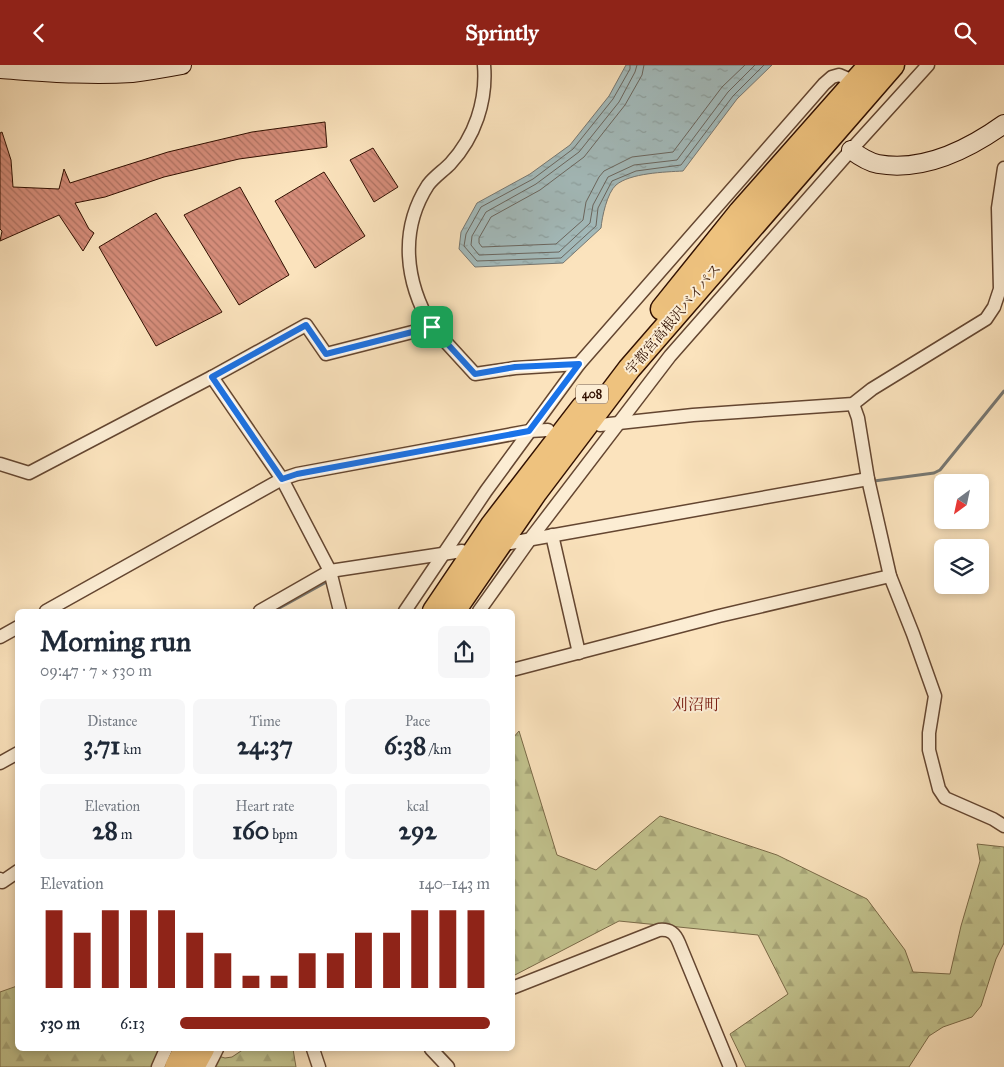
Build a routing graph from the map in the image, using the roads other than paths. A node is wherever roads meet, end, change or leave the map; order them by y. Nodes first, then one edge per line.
1 (182, 65) edge
2 (484, 65) edge
3 (870, 65) edge
4 (893, 65) edge
5 (910, 65) edge
6 (928, 65) edge
7 (38, 68) edge
8 (0, 69) edge
9 (851, 71) edge
10 (1004, 125) edge
11 (851, 149) junction
12 (1004, 168) edge
13 (763, 186) junction
14 (719, 265) junction
15 (432, 327) junction
16 (579, 364) junction
17 (212, 377) junction
18 (853, 404) junction
19 (618, 424) junction
20 (600, 425) dead end
21 (548, 430) dead end
22 (529, 431) junction
23 (0, 464) edge
24 (282, 479) junction
25 (868, 479) junction
26 (552, 535) junction
27 (531, 539) junction
28 (510, 543) dead end
29 (462, 551) dead end
30 (444, 555) junction
31 (330, 571) junction
32 (890, 576) junction
33 (50, 609) edge
34 (264, 609) edge
35 (340, 609) edge
36 (406, 609) edge
37 (435, 609) edge
38 (455, 609) edge
39 (480, 609) edge
40 (15, 629) edge
41 (0, 637) edge
42 (579, 653) junction
43 (515, 669) edge
44 (15, 755) edge
45 (0, 763) edge
46 (1004, 827) edge
47 (15, 873) edge
48 (0, 879) edge
49 (515, 987) edge
50 (165, 1051) edge
51 (184, 1051) edge
52 (202, 1051) edge
53 (216, 1051) edge
54 (314, 1051) edge
55 (433, 1051) edge
56 (158, 1067) edge
57 (176, 1067) edge
58 (193, 1067) edge
59 (208, 1067) edge
60 (319, 1067) edge
61 (448, 1067) edge
62 (730, 1067) edge

1 - 7 street
2 - 15 street
3 - 13 highway, 宇都宮高根沢バイパス / 408
4 - 14 highway, 宇都宮高根沢バイパス / 408
5 - 14 highway, 408
6 - 11 street
7 - 8 street
9 - 13 highway, 408
9 - 16 street
10 - 11 street
11 - 19 street
12 - 18 street
13 - 37 highway, 宇都宮高根沢バイパス / 408
14 - 38 highway, 宇都宮高根沢バイパス / 408
15 - 16 street
15 - 17 street
16 - 22 street
17 - 23 street
17 - 24 street
18 - 19 street
18 - 25 street
19 - 20 street
19 - 27 street
21 - 22 street
22 - 24 street
22 - 30 street
24 - 31 street
24 - 33 street
25 - 26 street
25 - 32 street
26 - 27 street
26 - 42 street
27 - 28 street
27 - 39 street
29 - 30 street
30 - 31 street
30 - 36 street
31 - 34 street
31 - 35 street
32 - 42 street
32 - 46 street
40 - 41 street
42 - 43 street
44 - 45 street
47 - 48 street
49 - 62 street
50 - 56 street
51 - 57 highway
52 - 58 highway
53 - 59 street
54 - 60 street
55 - 61 street

